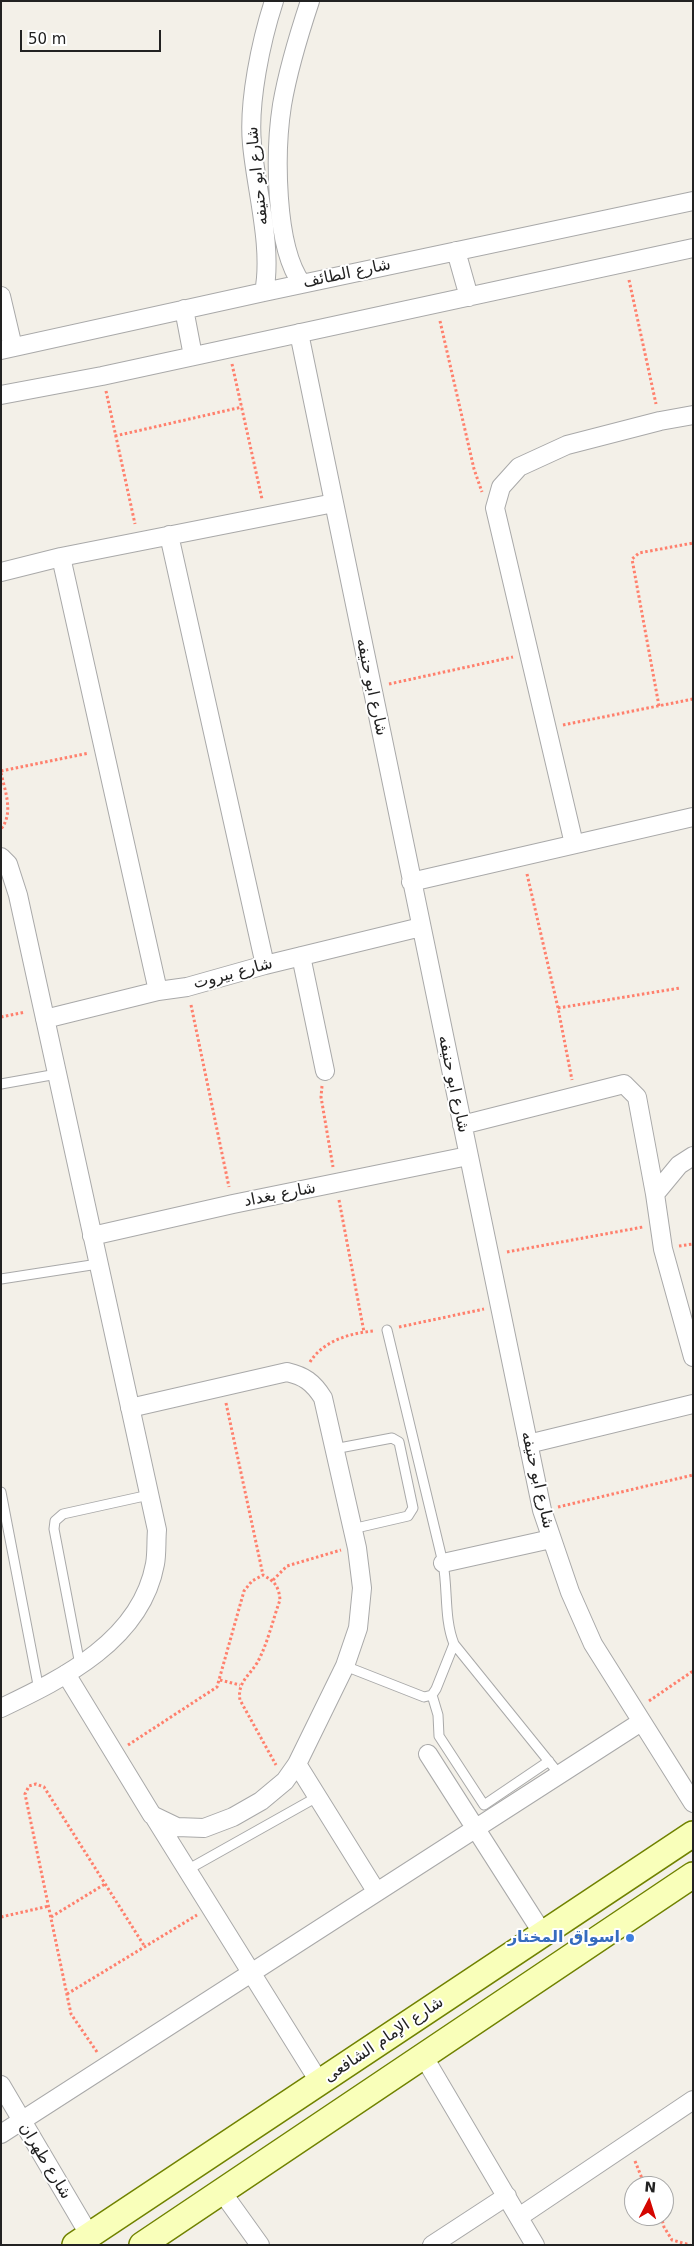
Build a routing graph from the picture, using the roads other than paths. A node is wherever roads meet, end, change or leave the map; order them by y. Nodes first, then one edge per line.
1 (274, 1) edge
2 (310, 1) edge
3 (693, 201) edge
4 (693, 248) edge
5 (456, 251) junction
6 (302, 284) junction
7 (264, 292) junction
8 (1, 296) edge
9 (469, 296) junction
10 (184, 310) junction
11 (299, 333) junction
12 (7, 349) edge
13 (193, 356) junction
14 (1, 396) edge
15 (693, 415) edge
16 (334, 503) junction
17 (170, 536) junction
18 (61, 557) junction
19 (1, 572) edge
20 (693, 817) edge
21 (574, 844) junction
22 (1, 857) edge
23 (411, 882) junction
24 (420, 927) junction
25 (301, 956) junction
26 (265, 965) junction
27 (158, 991) junction
28 (44, 1014) junction
29 (324, 1071) dead end
30 (57, 1074) junction
31 (1, 1084) edge
32 (462, 1124) junction
33 (468, 1156) junction
34 (693, 1156) edge
35 (655, 1194) junction
36 (92, 1236) junction
37 (98, 1264) junction
38 (1, 1279) edge
39 (387, 1330) dead end
40 (693, 1357) edge
41 (693, 1404) edge
42 (130, 1408) junction
43 (528, 1444) junction
44 (334, 1449) junction
45 (1, 1492) edge
46 (149, 1496) junction
47 (352, 1529) junction
48 (551, 1539) junction
49 (443, 1563) junction
50 (454, 1644) junction
51 (345, 1666) junction
52 (73, 1670) junction
53 (39, 1690) junction
54 (432, 1696) junction
55 (1, 1708) edge
56 (637, 1716) junction
57 (428, 1754) dead end
58 (297, 1764) junction
59 (554, 1768) junction
60 (317, 1797) junction
61 (693, 1803) edge
62 (152, 1815) junction
63 (475, 1828) junction
64 (693, 1834) edge
65 (187, 1870) junction
66 (693, 1875) edge
67 (376, 1891) junction
68 (543, 1934) junction
69 (251, 1973) junction
70 (424, 2057) junction
71 (320, 2083) junction
72 (1, 2086) edge
73 (693, 2100) edge
74 (22, 2121) junction
75 (1, 2134) edge
76 (222, 2192) junction
77 (507, 2196) junction
78 (519, 2217) junction
79 (82, 2240) edge
80 (142, 2245) edge
81 (260, 2245) edge
82 (432, 2245) edge
83 (535, 2245) edge

1 - 7 street, شارع ابو حنيفه
2 - 6 street, شارع ابو حنيفه
3 - 5 street, شارع الطائف
4 - 9 street
5 - 6 street, شارع الطائف
5 - 9 street
6 - 7 street, شارع الطائف
7 - 10 street, شارع الطائف
8 - 12 street
9 - 11 street
10 - 12 street, شارع الطائف
10 - 13 street
11 - 13 street
11 - 16 street, شارع ابو حنيفه
13 - 14 street
15 - 21 street
16 - 17 street
16 - 23 street, شارع ابو حنيفه
17 - 18 street
17 - 26 street
18 - 19 street
18 - 27 street
20 - 21 street
21 - 23 street
22 - 28 street
23 - 24 street, شارع ابو حنيفه
24 - 25 street, شارع بيروت
24 - 32 street, شارع ابو حنيفه
25 - 26 street, شارع بيروت
25 - 29 street
26 - 27 street, شارع بيروت
27 - 28 street, شارع بيروت
28 - 30 street
30 - 31 lane
30 - 36 street
32 - 33 street, شارع ابو حنيفه
32 - 35 street
33 - 36 street, شارع بغداد
33 - 43 street, شارع ابو حنيفه
34 - 35 street
35 - 40 street
36 - 37 street
37 - 38 lane
37 - 42 street
39 - 49 lane
41 - 43 street
42 - 44 street
42 - 46 street
43 - 48 street, شارع ابو حنيفه
44 - 47 street
44 - 47 lane
45 - 53 lane
46 - 52 street
46 - 52 lane
47 - 51 street
48 - 49 street
48 - 56 street, شارع ابو حنيفه
49 - 50 lane
50 - 54 lane
50 - 59 lane
51 - 54 lane
51 - 58 street
52 - 53 street
52 - 62 street
53 - 55 street
54 - 59 lane
56 - 59 street
56 - 61 street, شارع ابو حنيفه
57 - 63 street
58 - 60 street
58 - 62 street
59 - 63 street
60 - 65 lane
60 - 67 street
62 - 65 street
63 - 67 street
63 - 68 street
64 - 68 street, شارع الإمام الشافعى
65 - 69 street
66 - 70 street
67 - 69 street
68 - 71 street, شارع الإمام الشافعى
69 - 71 street
69 - 74 street
70 - 76 street
70 - 77 street
71 - 79 street, شارع الإمام الشافعى
72 - 74 street, شارع طهران
73 - 78 street
74 - 75 street
74 - 79 street, شارع طهران
76 - 80 street
76 - 81 street
77 - 78 street
77 - 82 street
78 - 83 street

